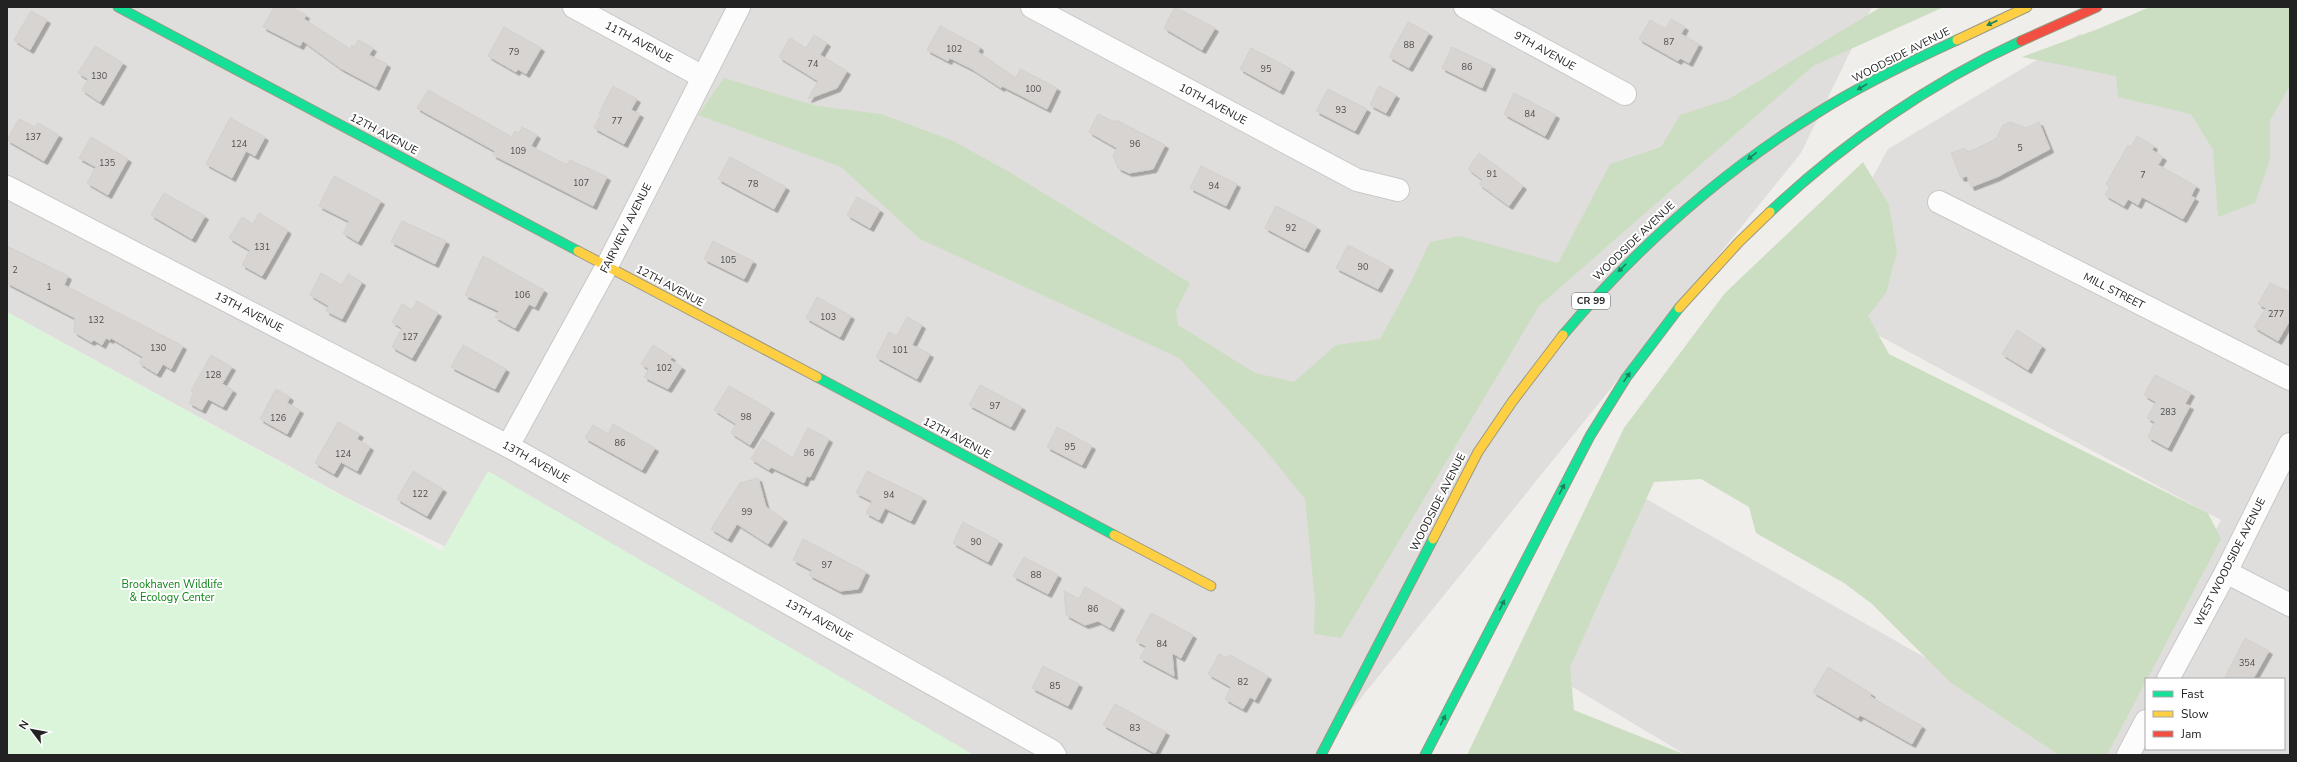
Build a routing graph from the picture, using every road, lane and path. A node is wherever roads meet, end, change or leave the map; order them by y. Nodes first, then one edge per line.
1 (118, 7) edge
2 (574, 7) edge
3 (739, 7) edge
4 (1032, 7) edge
5 (1465, 7) edge
6 (2027, 7) edge
7 (2097, 7) edge
8 (703, 77) junction
9 (1625, 94) dead end
10 (7, 187) edge
11 (1398, 190) dead end
12 (1939, 202) dead end
13 (607, 266) junction
14 (2290, 379) edge
15 (2290, 444) edge
16 (508, 446) junction
17 (2226, 572) junction
18 (1211, 586) dead end
19 (2290, 605) edge
20 (2169, 678) edge
21 (2145, 723) edge
22 (1055, 755) edge
23 (1321, 755) edge
24 (1425, 755) edge
25 (2128, 755) edge

1 - 13 main road, 12TH AVENUE
2 - 8 street, 11TH AVENUE
3 - 8 street, FAIRVIEW AVENUE
4 - 11 street, 10TH AVENUE
5 - 9 street, 9TH AVENUE
6 -> 23 main road, WOODSIDE AVENUE / CR 99
24 -> 7 main road
8 - 13 street, FAIRVIEW AVENUE
10 - 16 street, 13TH AVENUE
12 - 14 street, MILL STREET
13 - 16 street, FAIRVIEW AVENUE
13 - 18 main road, 12TH AVENUE
15 - 17 street, WEST WOODSIDE AVENUE
16 - 22 street, 13TH AVENUE
17 - 19 street
17 - 20 street, WEST WOODSIDE AVENUE
21 - 25 street

